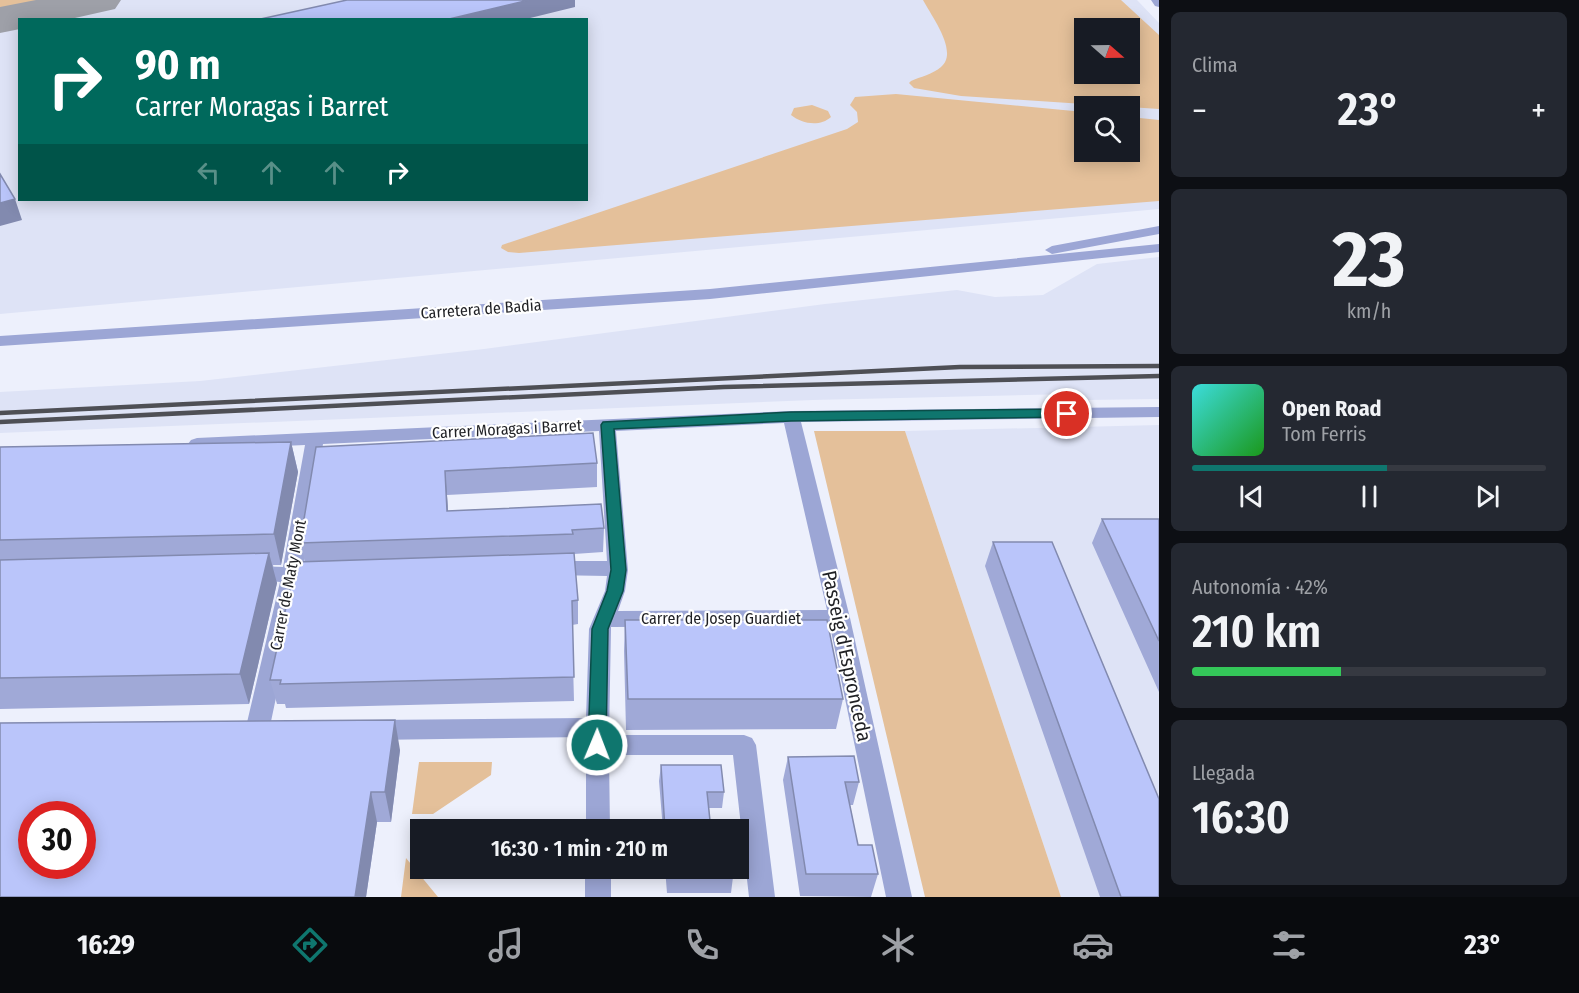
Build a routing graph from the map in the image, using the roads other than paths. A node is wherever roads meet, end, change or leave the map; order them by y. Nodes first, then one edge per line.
1 (1156, 0) edge
2 (1159, 4) edge
3 (1159, 230) edge
4 (1159, 237) edge
5 (1159, 249) edge
6 (962, 267) junction
7 (0, 341) edge
8 (1159, 412) edge
9 (791, 417) junction
10 (607, 425) junction
11 (315, 438) junction
12 (175, 445) edge
13 (531, 569) edge
14 (618, 570) junction
15 (237, 574) edge
16 (292, 574) junction
17 (340, 576) edge
18 (839, 618) junction
19 (604, 619) junction
20 (352, 730) edge
21 (234, 731) edge
22 (257, 731) junction
23 (281, 731) edge
24 (597, 736) junction
25 (598, 819) edge
26 (598, 879) edge
27 (598, 897) edge
28 (762, 897) edge
29 (899, 897) edge

1 - 2 street
3 - 6 street
4 - 6 street
5 - 6 street
6 - 7 street, Carretera de Badia
8 - 9 street, Carrer Moragas i Barret
9 - 10 street, Carrer Moragas i Barret
9 - 18 street, Passeig d'Espronceda
10 - 11 street, Carrer Moragas i Barret
10 - 14 street
11 - 12 street, Carrer Moragas i Barret
11 - 16 street, Carrer de Maty Mont
13 - 14 street
14 - 19 street
15 - 16 street
16 - 17 street
16 - 22 street, Carrer de Maty Mont
18 - 19 street, Carrer de Josep Guardiet
18 - 29 street, Passeig d'Espronceda
19 - 24 street
20 - 24 street
21 - 22 street
22 - 23 street
24 - 25 street
24 - 28 street
26 - 27 street

